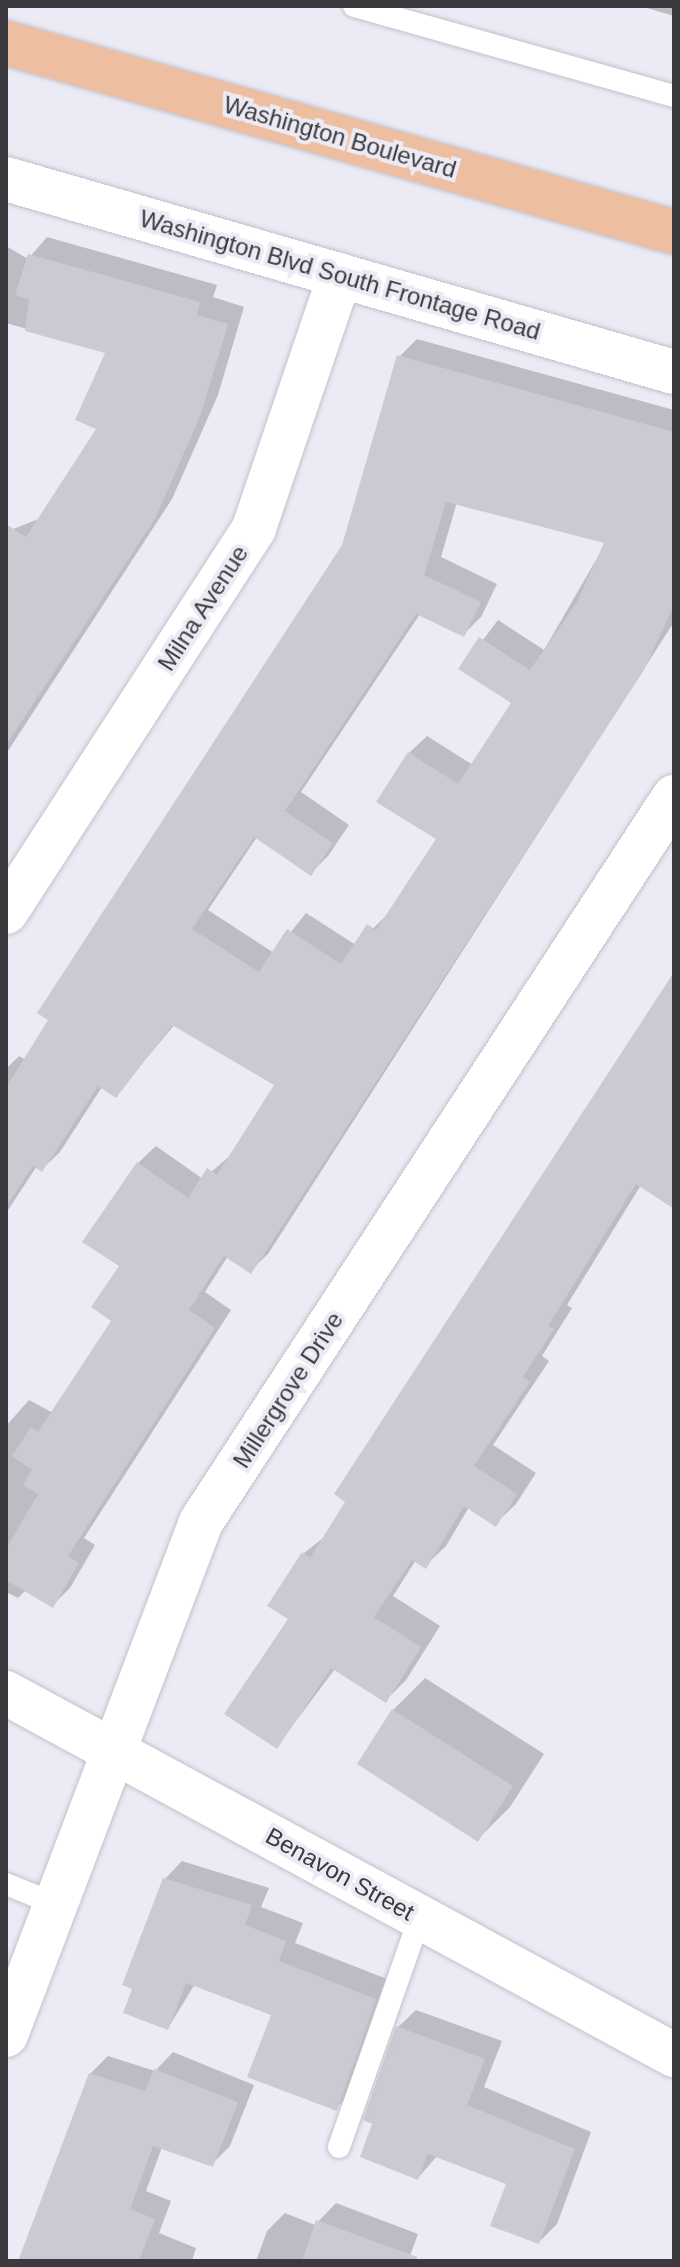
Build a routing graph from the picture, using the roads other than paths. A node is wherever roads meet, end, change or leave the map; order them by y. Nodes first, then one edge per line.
1 (354, 6) edge
2 (6, 43) edge
3 (674, 96) edge
4 (6, 179) edge
5 (674, 232) edge
6 (340, 275) junction
7 (674, 372) edge
8 (674, 797) edge
9 (6, 912) edge
10 (6, 1693) edge
11 (114, 1750) junction
12 (6, 1884) edge
13 (55, 1904) junction
14 (420, 1917) junction
15 (6, 2035) edge
16 (674, 2055) edge
17 (339, 2147) dead end

1 - 3 lane
2 - 5 main road, Washington Boulevard
4 - 6 street, Washington Blvd South Frontage Road
6 - 7 street, Washington Blvd South Frontage Road
6 - 9 street, Milna Avenue
8 - 11 street, Millergrove Drive
10 - 11 street, Benavon Street
11 - 13 street, Millergrove Drive
11 - 14 street, Benavon Street
12 - 13 lane
13 - 15 street, Millergrove Drive
14 - 16 street, Benavon Street
14 - 17 lane

